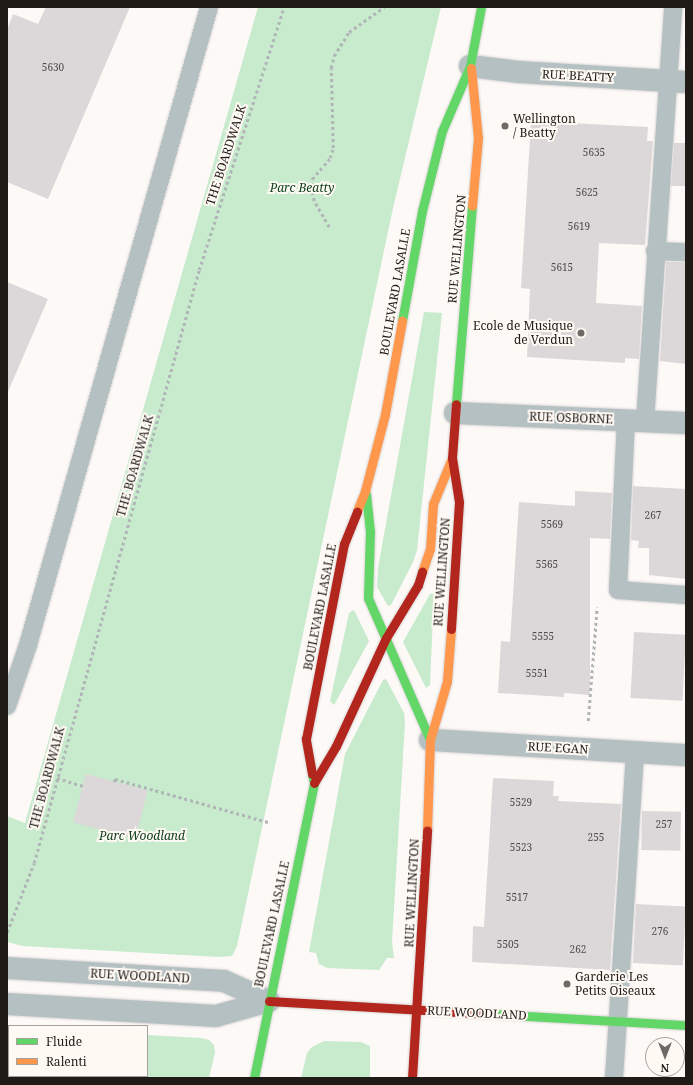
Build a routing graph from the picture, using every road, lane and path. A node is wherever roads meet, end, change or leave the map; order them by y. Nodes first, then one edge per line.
1 (209, 7) edge
2 (284, 7) edge
3 (384, 7) edge
4 (481, 7) edge
5 (673, 7) edge
6 (470, 66) junction
7 (677, 82) edge
8 (329, 227) dead end
9 (655, 251) junction
10 (686, 252) edge
11 (455, 413) junction
12 (635, 421) junction
13 (686, 423) edge
14 (452, 458) junction
15 (366, 491) junction
16 (618, 590) junction
17 (686, 595) edge
18 (386, 638) junction
19 (7, 706) edge
20 (588, 724) dead end
21 (430, 740) junction
22 (634, 752) junction
23 (686, 755) edge
24 (57, 778) junction
25 (114, 782) dead end
26 (314, 783) junction
27 (83, 786) dead end
28 (268, 822) dead end
29 (7, 932) edge
30 (7, 968) edge
31 (269, 1001) junction
32 (7, 1004) edge
33 (417, 1010) junction
34 (617, 1021) junction
35 (686, 1025) edge
36 (254, 1078) edge
37 (412, 1078) edge
38 (614, 1078) edge

1 - 19 lane
2 - 24 path, THE BOARDWALK
3 - 8 path
4 - 6 main road, BOULEVARD LASALLE
5 - 7 lane
6 - 7 street, RUE BEATTY
6 - 11 main road, RUE WELLINGTON
6 - 15 main road, BOULEVARD LASALLE
7 - 9 lane
9 - 10 lane
9 - 12 lane
11 - 12 street, RUE OSBORNE
11 - 14 main road, RUE WELLINGTON
12 - 13 street, RUE OSBORNE
12 - 16 lane
14 - 18 main road
14 - 21 main road, RUE WELLINGTON
15 - 18 main road
15 - 26 main road, BOULEVARD LASALLE
16 - 17 lane
16 - 20 path
18 - 21 main road
18 - 26 main road
21 - 22 street, RUE EGAN
21 - 33 main road, RUE WELLINGTON
22 - 23 street, RUE EGAN
22 - 34 lane
24 - 27 path
24 - 29 path, THE BOARDWALK
25 - 28 path
26 - 31 main road, BOULEVARD LASALLE
30 - 31 street, RUE WOODLAND
31 - 32 street, RUE WOODLAND
31 - 33 main road, RUE WOODLAND
31 - 36 main road, BOULEVARD LASALLE
33 - 34 main road, RUE WOODLAND
33 - 37 main road, RUE WELLINGTON
34 - 35 main road, RUE WOODLAND
34 - 38 lane

